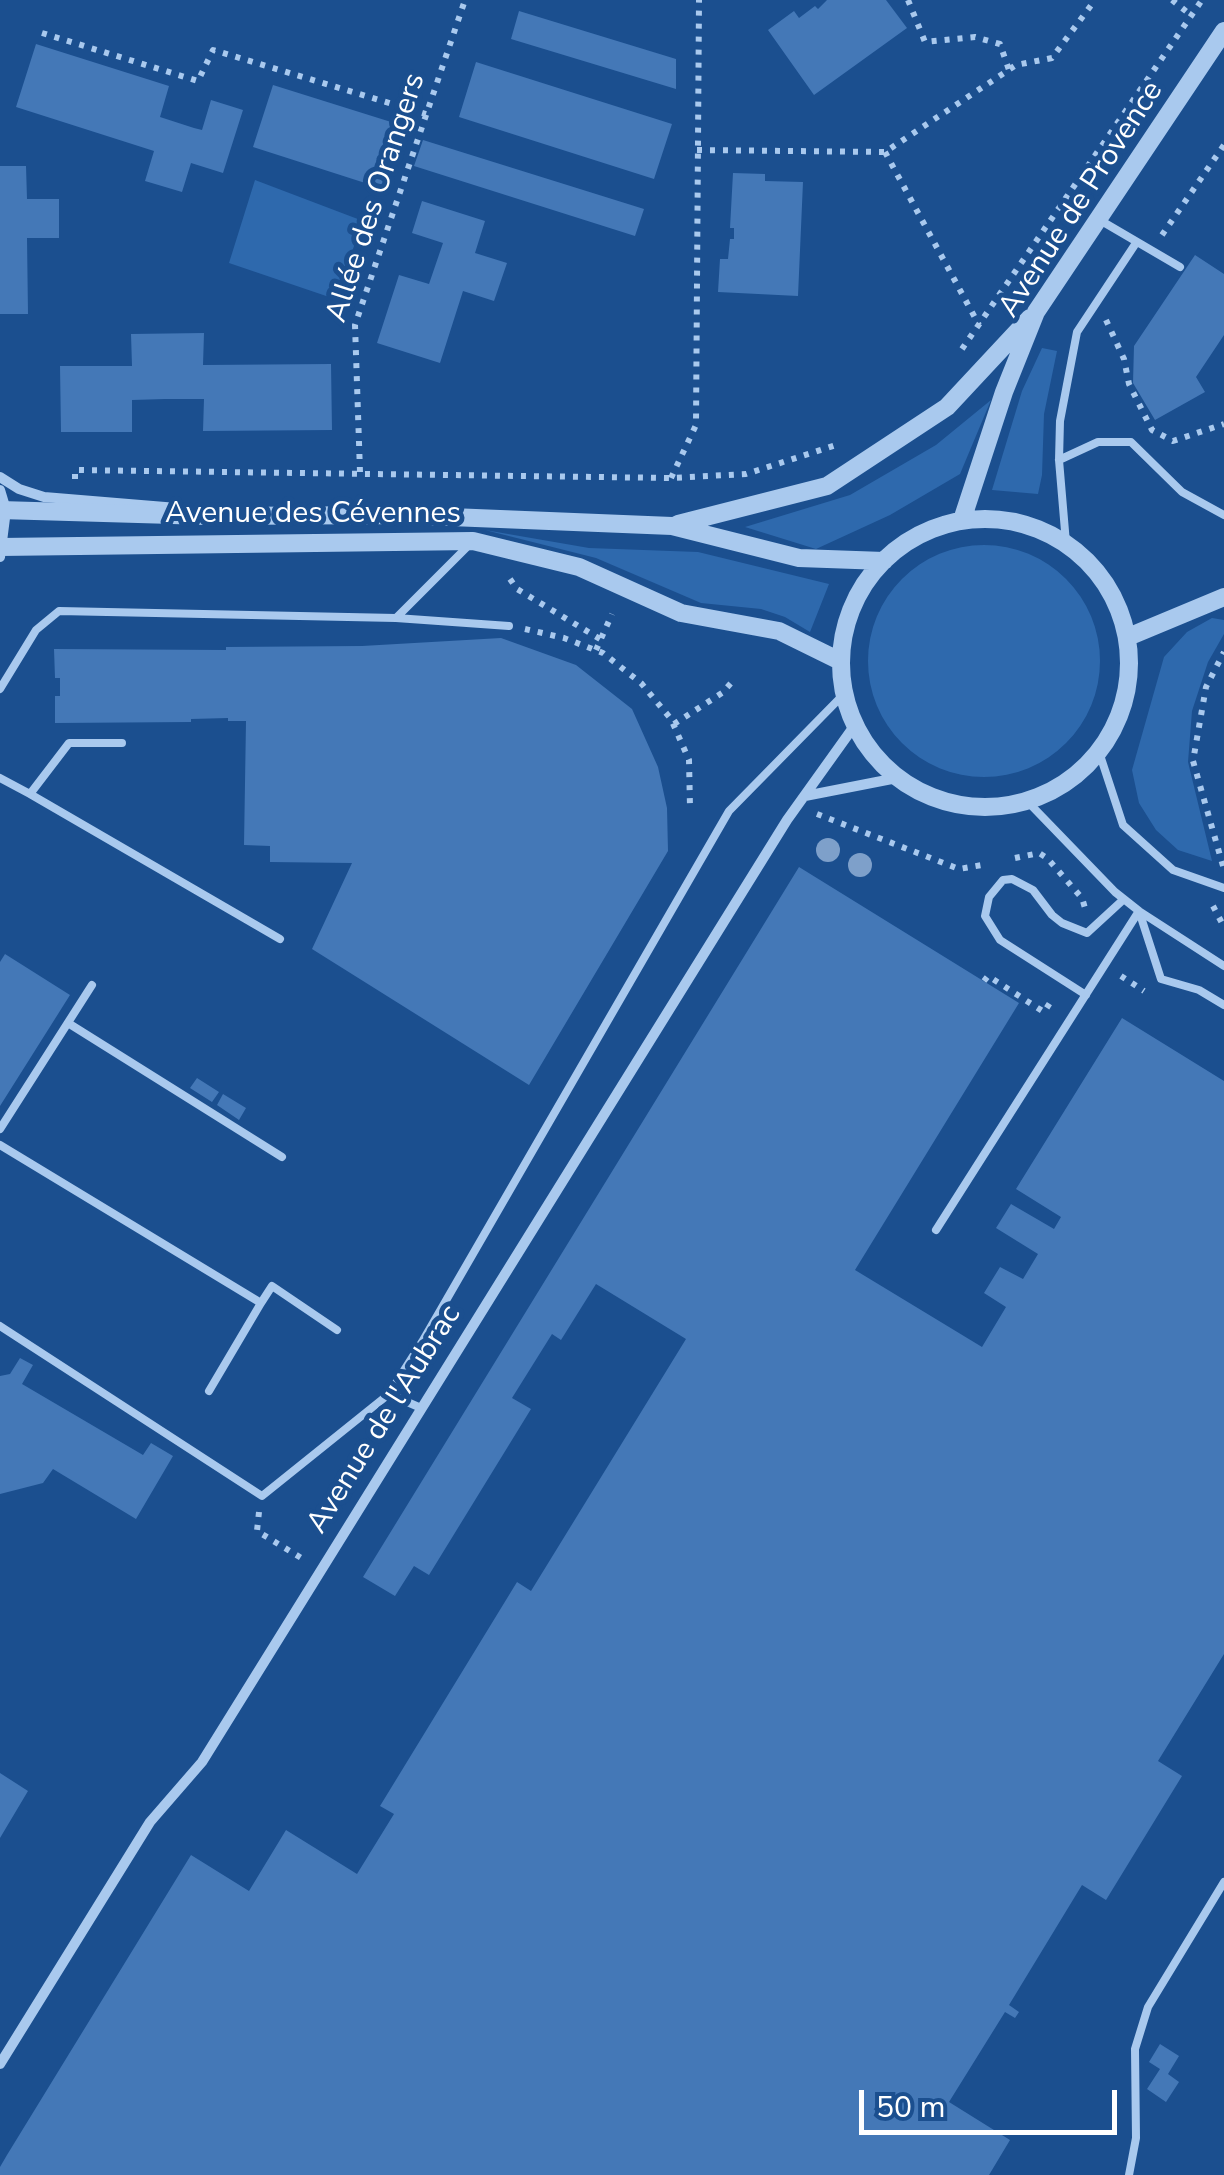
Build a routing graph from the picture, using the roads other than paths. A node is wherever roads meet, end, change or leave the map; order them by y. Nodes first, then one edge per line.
1 (1224, 31) edge
2 (1098, 219) junction
3 (1136, 243) junction
4 (1180, 267) dead end
5 (1036, 312) junction
6 (1059, 460) junction
7 (0, 477) edge
8 (0, 490) edge
9 (3, 510) edge
10 (1224, 515) edge
11 (206, 516) junction
12 (962, 520) junction
13 (672, 526) junction
14 (473, 541) junction
15 (1066, 543) junction
16 (1, 550) edge
17 (884, 561) junction
18 (1224, 597) edge
19 (396, 618) junction
20 (509, 626) road end
21 (1128, 638) junction
22 (840, 662) junction
23 (0, 689) edge
24 (844, 694) junction
25 (854, 725) junction
26 (122, 743) dead end
27 (1099, 752) junction
28 (0, 778) edge
29 (897, 778) junction
30 (30, 794) junction
31 (804, 796) junction
32 (1027, 801) junction
33 (1221, 887) edge
34 (1124, 898) junction
35 (1139, 911) junction
36 (280, 939) dead end
37 (1224, 966) edge
38 (92, 985) dead end
39 (1086, 995) junction
40 (1224, 1005) edge
41 (68, 1023) junction
42 (0, 1128) edge
43 (0, 1145) edge
44 (282, 1157) dead end
45 (936, 1230) dead end
46 (261, 1303) junction
47 (0, 1326) edge
48 (337, 1330) dead end
49 (209, 1391) dead end
50 (389, 1394) junction
51 (421, 1408) junction
52 (1224, 1882) edge
53 (0, 2064) edge
54 (1129, 2175) edge

1 - 2 street, Avenue de Provence
2 - 3 lane
2 - 5 street, Avenue de Provence
3 - 4 lane
3 - 6 lane
5 - 12 street, Avenue de Provence
5 - 13 street
6 - 10 lane
6 - 15 lane
7 - 11 street, Avenue des Cévennes
8 - 9 street, Avenue des Cévennes
9 - 11 street, Avenue des Cévennes
9 - 16 street, Avenue des Cévennes
11 - 13 street, Avenue des Cévennes
12 - 15 street
12 - 17 street
13 - 17 street, Avenue des Cévennes
14 - 16 street, Avenue des Cévennes
14 - 19 lane
14 - 22 street, Avenue des Cévennes
15 - 21 street
17 - 22 street
18 - 21 street
19 - 20 lane
19 - 23 lane
21 - 27 street
22 - 24 street
24 - 25 street
24 - 50 lane
25 - 29 street
25 - 31 street, Avenue de l'Aubrac
26 - 30 lane
27 - 32 street
27 - 33 lane
28 - 30 lane
29 - 31 street
29 - 32 street
30 - 36 lane
31 - 51 street, Avenue de l'Aubrac
32 - 34 lane
34 - 35 lane
34 - 39 lane
35 - 37 lane
35 - 39 lane
35 - 40 lane
38 - 41 lane
39 - 45 lane
41 - 42 lane
41 - 44 lane
43 - 46 lane
46 - 48 lane
46 - 49 lane
47 - 50 lane
50 - 51 lane
51 - 53 street, Avenue de l'Aubrac
52 - 54 lane

